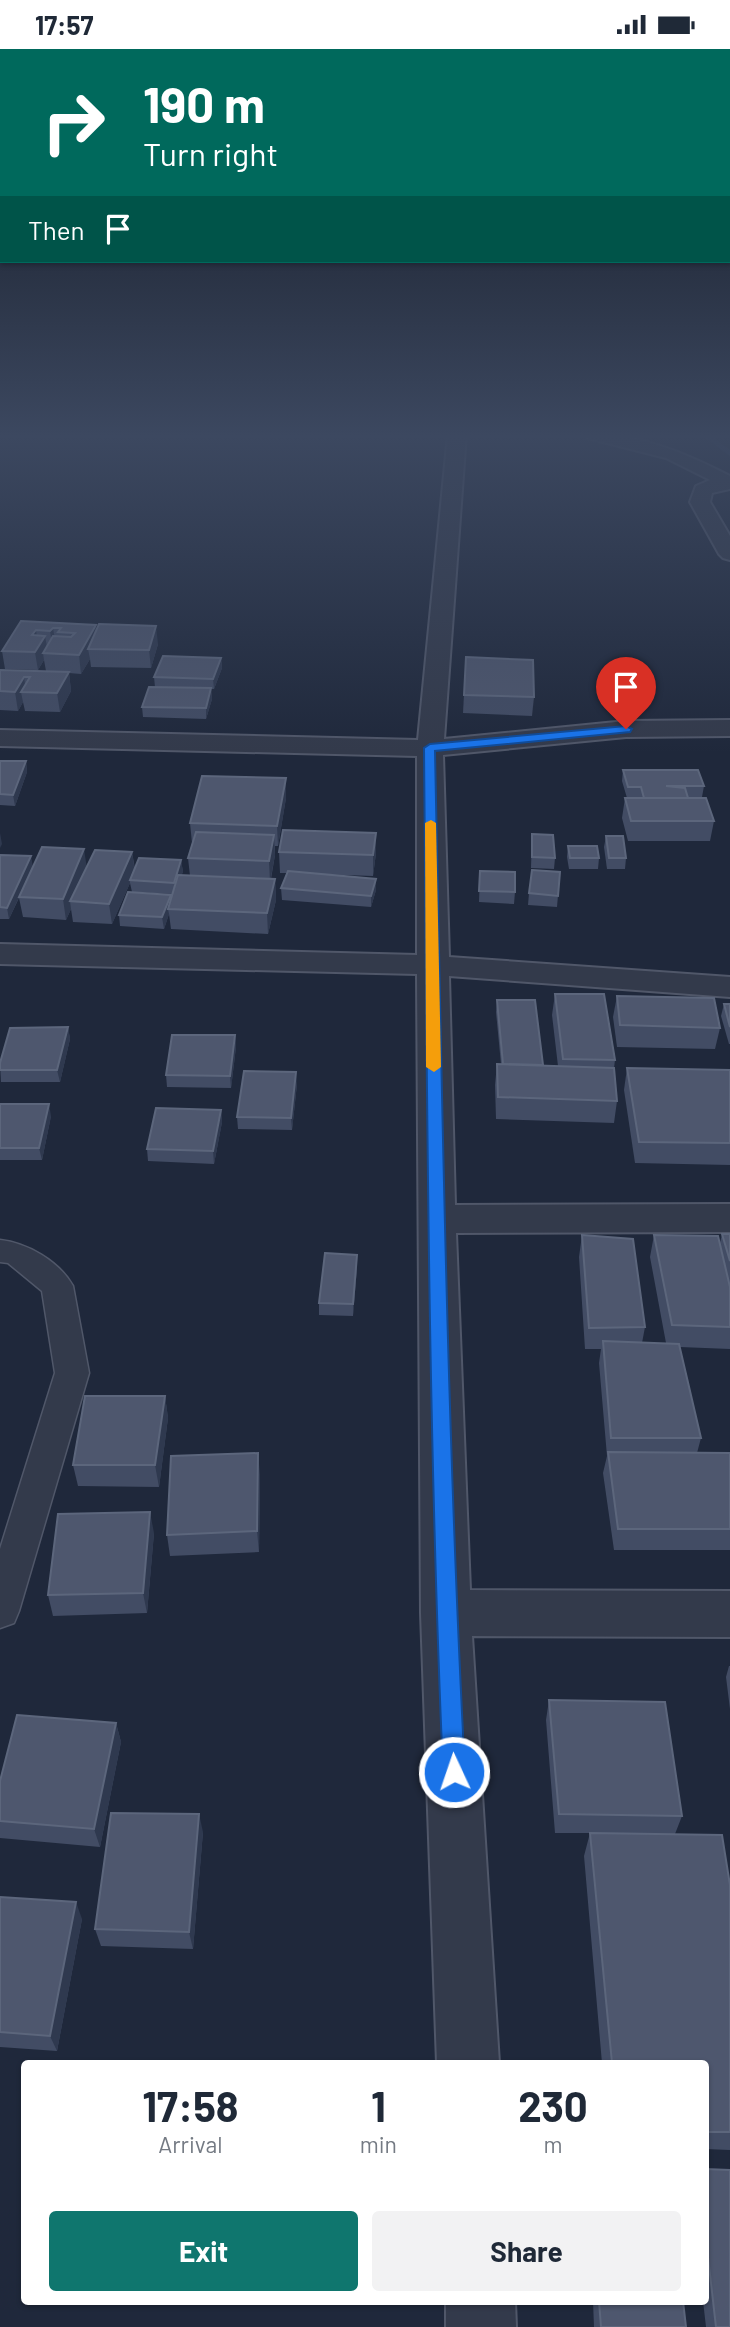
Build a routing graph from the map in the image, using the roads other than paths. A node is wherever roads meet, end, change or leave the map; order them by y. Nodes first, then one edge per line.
1 (448, 540) edge
2 (730, 728) edge
3 (0, 738) edge
4 (430, 748) junction
5 (0, 954) edge
6 (432, 965) junction
7 (730, 986) edge
8 (730, 1217) edge
9 (436, 1219) junction
10 (0, 1251) edge
11 (0, 1611) edge
12 (446, 1613) junction
13 (730, 1614) edge
14 (468, 2060) edge
15 (480, 2305) edge
16 (481, 2327) edge

1 - 4 street
2 - 4 street
3 - 4 street
4 - 6 street
5 - 6 street
6 - 7 street
6 - 9 street
8 - 9 street
9 - 12 street
10 - 11 lane
12 - 13 street
12 - 14 street
15 - 16 street

